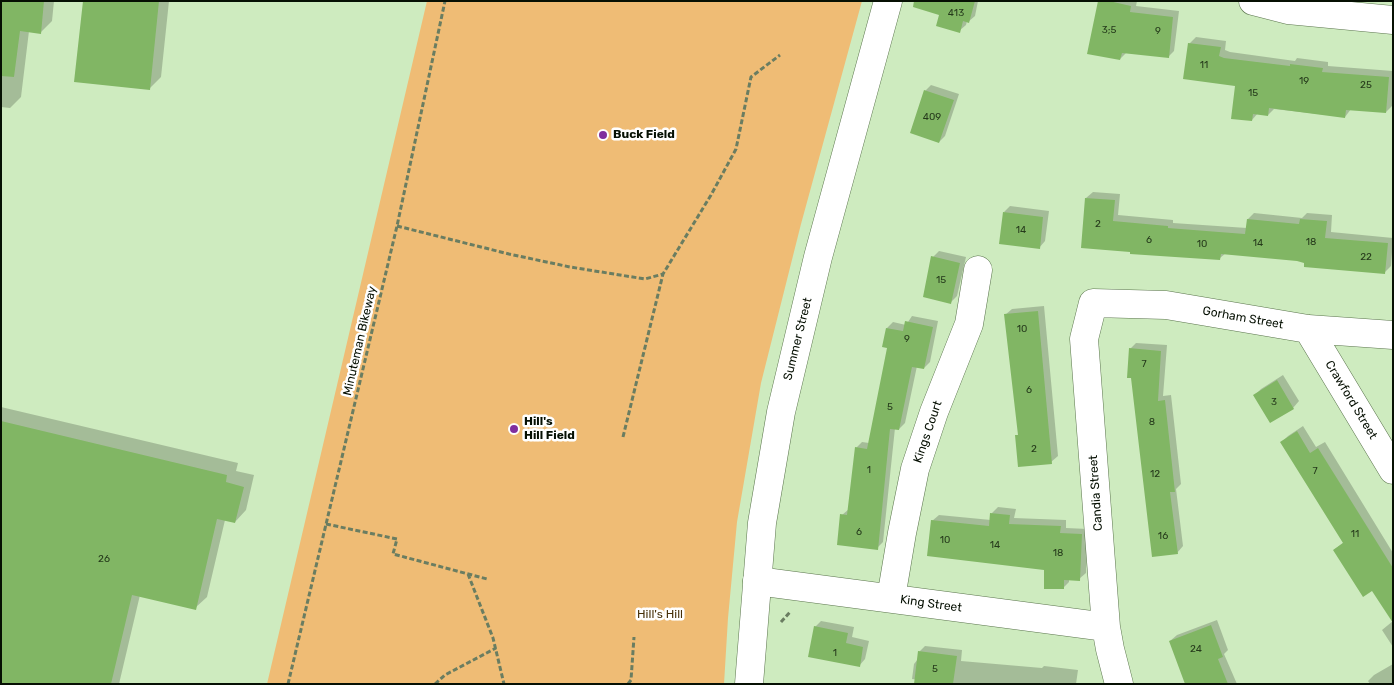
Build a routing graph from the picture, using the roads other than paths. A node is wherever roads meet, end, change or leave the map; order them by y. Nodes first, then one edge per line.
1 (888, 1) edge
2 (1253, 1) edge
3 (1393, 20) edge
4 (978, 270) dead end
5 (1093, 302) joint
6 (1308, 329) junction
7 (1393, 335) edge
8 (1393, 470) edge
9 (757, 581) junction
10 (891, 598) junction
11 (1106, 628) junction
12 (749, 684) edge
13 (1119, 684) edge

1 - 9 street, Summer Street
2 - 3 street
4 - 10 street, Kings Court
5 - 6 street, Gorham Street
5 - 11 street, Candia Street
6 - 7 street, Gorham Street
6 - 8 street, Crawford Street
9 - 10 street, King Street
9 - 12 street, Summer Street
10 - 11 street, King Street
11 - 13 street, Candia Street

